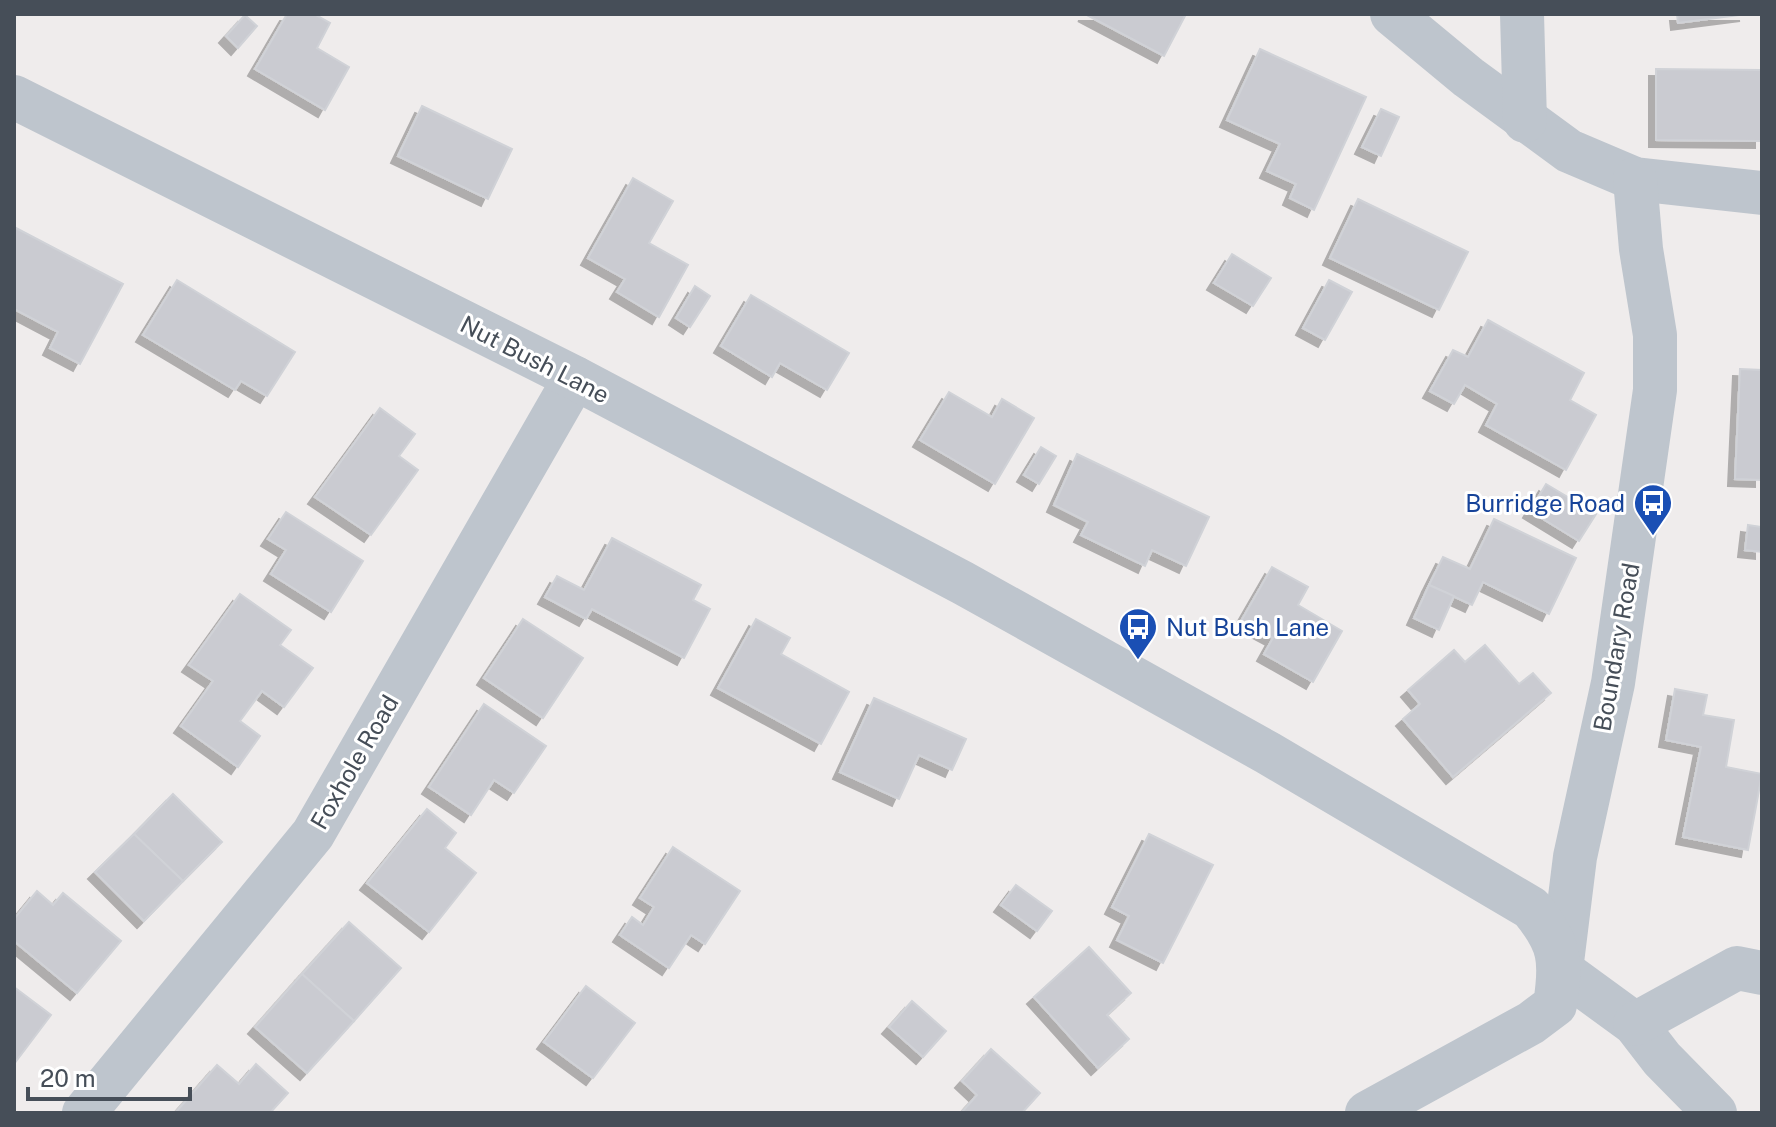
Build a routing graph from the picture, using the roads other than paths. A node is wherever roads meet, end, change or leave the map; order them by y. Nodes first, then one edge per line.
1 (1392, 14) edge
2 (1522, 14) edge
3 (14, 97) edge
4 (1525, 121) junction
5 (1635, 179) junction
6 (1762, 193) edge
7 (575, 378) junction
8 (1561, 970) junction
9 (1762, 973) edge
10 (1635, 1024) junction
11 (84, 1113) edge
12 (1367, 1113) edge
13 (1715, 1113) edge

1 - 4 street
2 - 4 street
3 - 7 street, Nut Bush Lane
4 - 5 street
5 - 6 street
5 - 8 street, Boundary Road
7 - 8 street, Nut Bush Lane
7 - 11 street, Foxhole Road
8 - 10 street
8 - 12 street, Boundary Road
9 - 10 street
10 - 13 street

